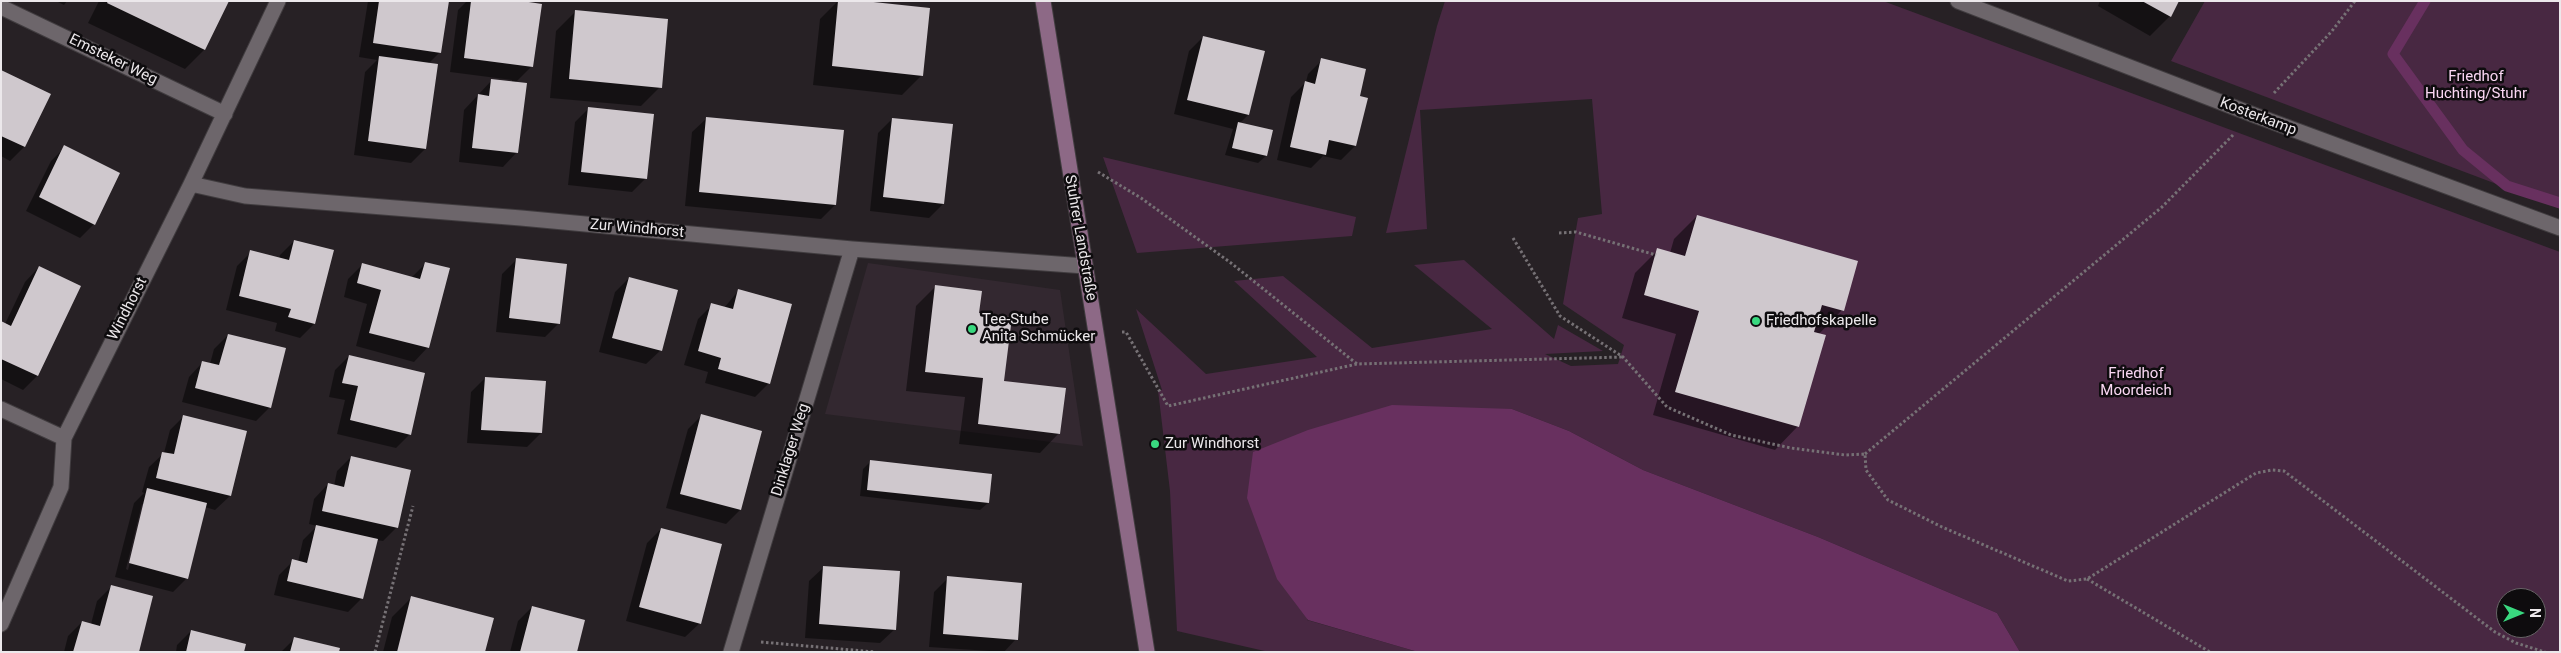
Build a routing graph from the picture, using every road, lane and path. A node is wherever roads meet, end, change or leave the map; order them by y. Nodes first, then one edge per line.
1 (278, 1) edge
2 (1043, 1) edge
3 (1958, 1) edge
4 (2354, 1) edge
5 (1, 7) edge
6 (225, 114) junction
7 (2254, 115) junction
8 (1066, 152) junction
9 (191, 184) junction
10 (2560, 228) edge
11 (1559, 233) dead end
12 (1513, 238) dead end
13 (852, 249) junction
14 (1656, 255) dead end
15 (1085, 266) junction
16 (1096, 332) junction
17 (1623, 358) junction
18 (1357, 364) junction
19 (1, 409) edge
20 (64, 438) junction
21 (1865, 454) junction
22 (412, 506) dead end
23 (2087, 579) junction
24 (1, 624) edge
25 (732, 646) edge
26 (375, 652) edge
27 (875, 652) edge
28 (1147, 652) edge
29 (2210, 652) edge
30 (2545, 652) edge

1 - 6 street, Windhorst
2 - 8 main road, Stuhrer Landstraße
3 - 7 street, Kosterkamp
4 - 7 path
5 - 6 street, Emsteker Weg
6 - 9 street, Windhorst
7 - 10 street, Kosterkamp
7 - 21 path
8 - 15 main road, Stuhrer Landstraße
8 - 18 path
9 - 13 street, Zur Windhorst
9 - 20 street, Windhorst
11 - 14 path
12 - 17 path
13 - 15 street, Zur Windhorst
13 - 25 street, Dinklager Weg
15 - 16 main road, Stuhrer Landstraße
16 - 18 path
16 - 28 main road, Stuhrer Landstraße
17 - 18 path
17 - 21 path
19 - 20 street
20 - 24 street, Windhorst
21 - 23 path
22 - 26 path
23 - 29 path
23 - 30 path
25 - 27 path

